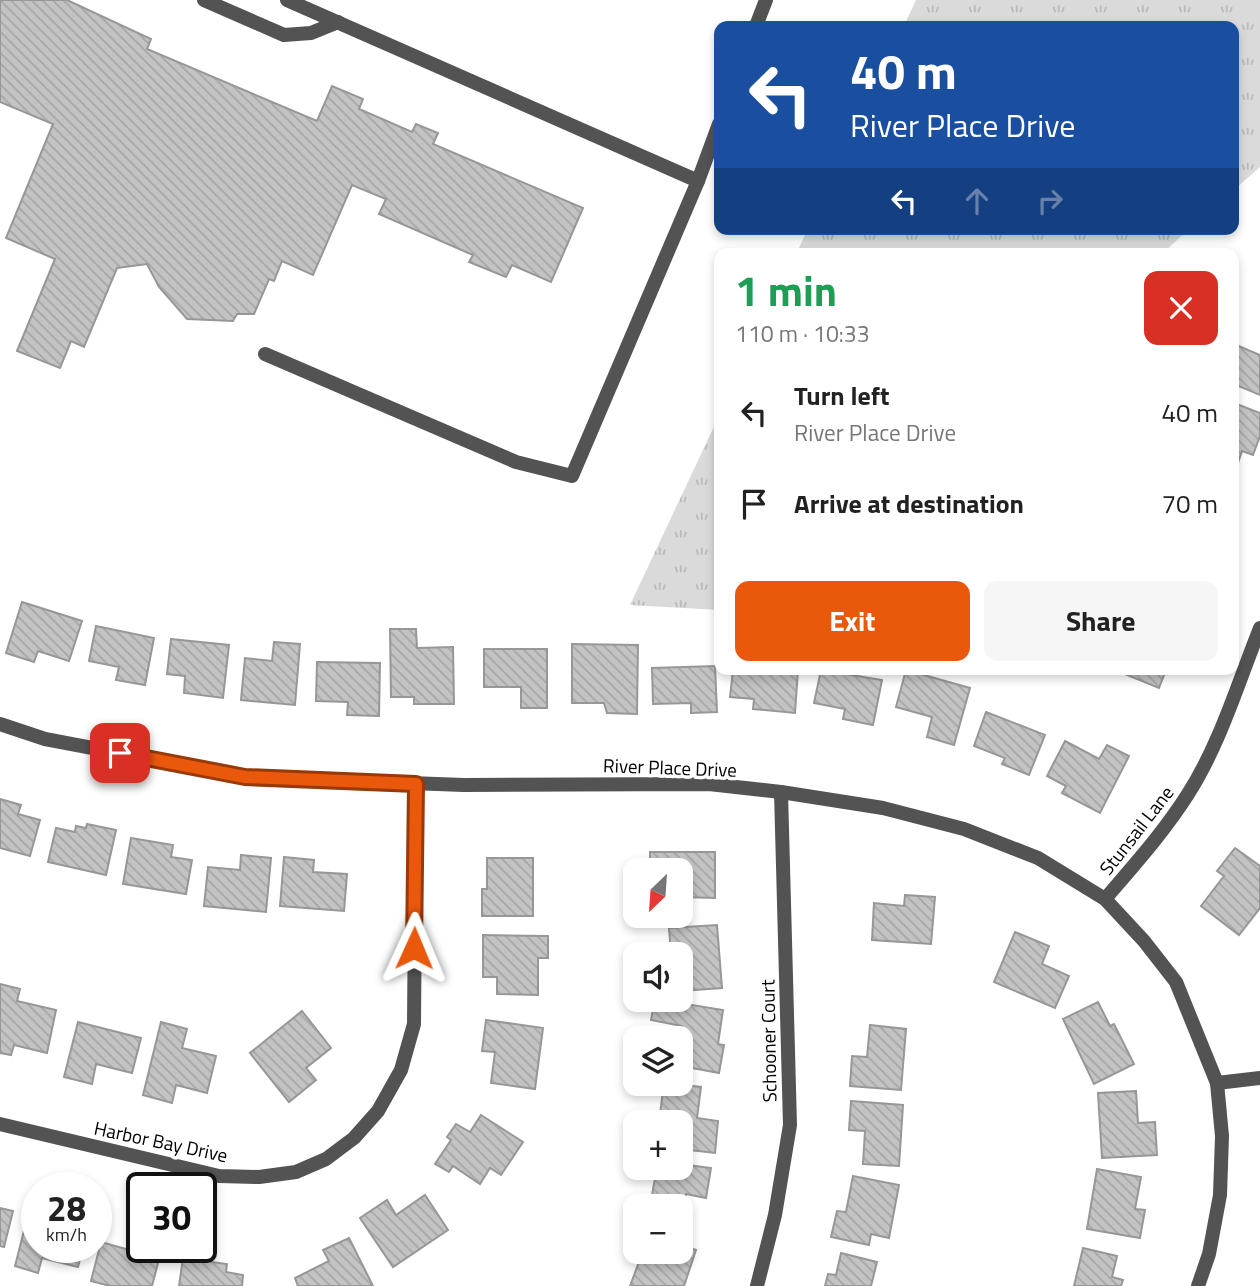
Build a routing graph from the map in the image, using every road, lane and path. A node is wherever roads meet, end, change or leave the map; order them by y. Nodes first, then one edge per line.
1 (204, 0) edge
2 (288, 0) edge
3 (766, 0) edge
4 (758, 21) edge
5 (338, 22) junction
6 (714, 138) edge
7 (698, 181) junction
8 (265, 354) dead end
9 (1260, 628) edge
10 (0, 724) edge
11 (416, 784) junction
12 (781, 792) junction
13 (1105, 899) junction
14 (1260, 1078) edge
15 (1217, 1083) junction
16 (0, 1124) edge
17 (757, 1286) edge
18 (1198, 1286) edge

1 - 5 street
2 - 5 street
3 - 4 street
5 - 7 street
6 - 7 street
7 - 8 street
9 - 13 street, Stunsail Lane
10 - 11 street, River Place Drive
11 - 12 street, River Place Drive
11 - 16 street, Harbor Bay Drive
12 - 13 street, River Place Drive
12 - 17 street, Schooner Court
13 - 15 street, River Place Drive
14 - 15 street
15 - 18 street, River Place Drive

